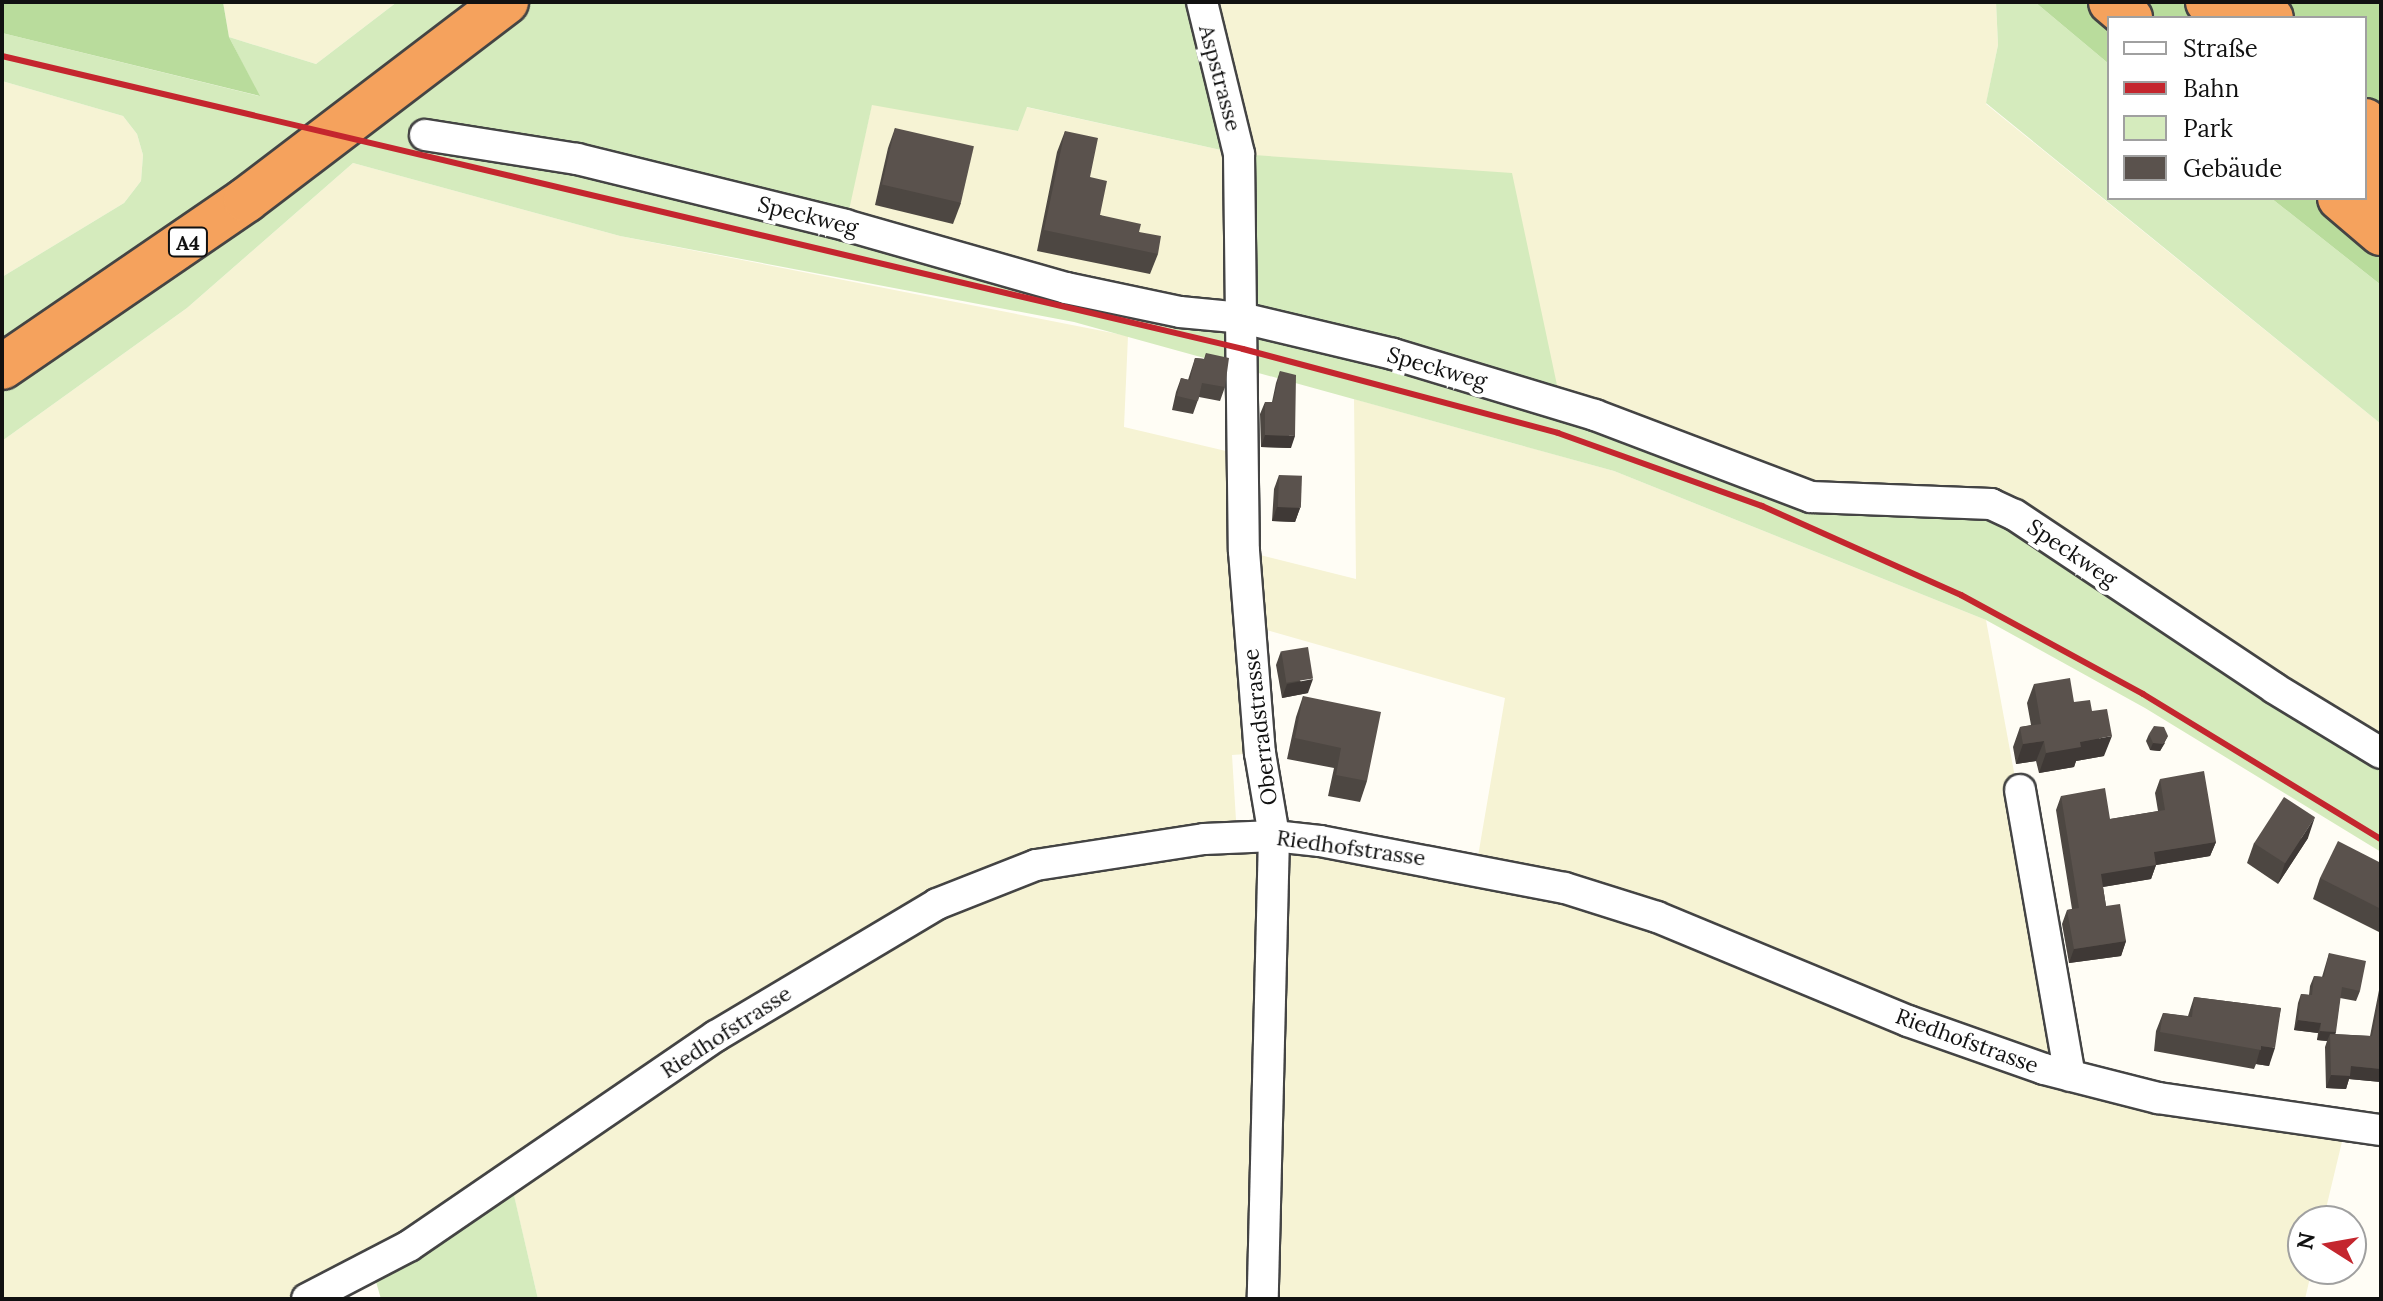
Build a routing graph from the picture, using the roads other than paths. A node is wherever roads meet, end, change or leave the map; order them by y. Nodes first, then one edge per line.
1 (474, 2) edge
2 (506, 2) edge
3 (1202, 2) edge
4 (2111, 2) edge
5 (2128, 16) edge
6 (2367, 123) edge
7 (425, 135) dead end
8 (2381, 138) edge
9 (1239, 154) joint
10 (2342, 200) edge
11 (2381, 233) edge
12 (1242, 318) junction
13 (2, 353) edge
14 (2, 367) edge
15 (2381, 753) edge
16 (2020, 790) dead end
17 (1274, 836) junction
18 (2070, 1076) junction
19 (2381, 1130) edge
20 (307, 1299) edge
21 (1263, 1299) edge

1 - 13 highway, A4
2 - 14 highway, A4
3 - 9 street, Aspstrasse
4 - 5 highway
6 - 8 highway
7 - 12 street, Speckweg
9 - 12 street, Oberradstrasse
10 - 11 highway
12 - 15 street, Speckweg
12 - 17 street, Oberradstrasse
16 - 18 street
17 - 18 street, Riedhofstrasse
17 - 20 street, Riedhofstrasse
17 - 21 street, Oberradstrasse
18 - 19 street, Riedhofstrasse

